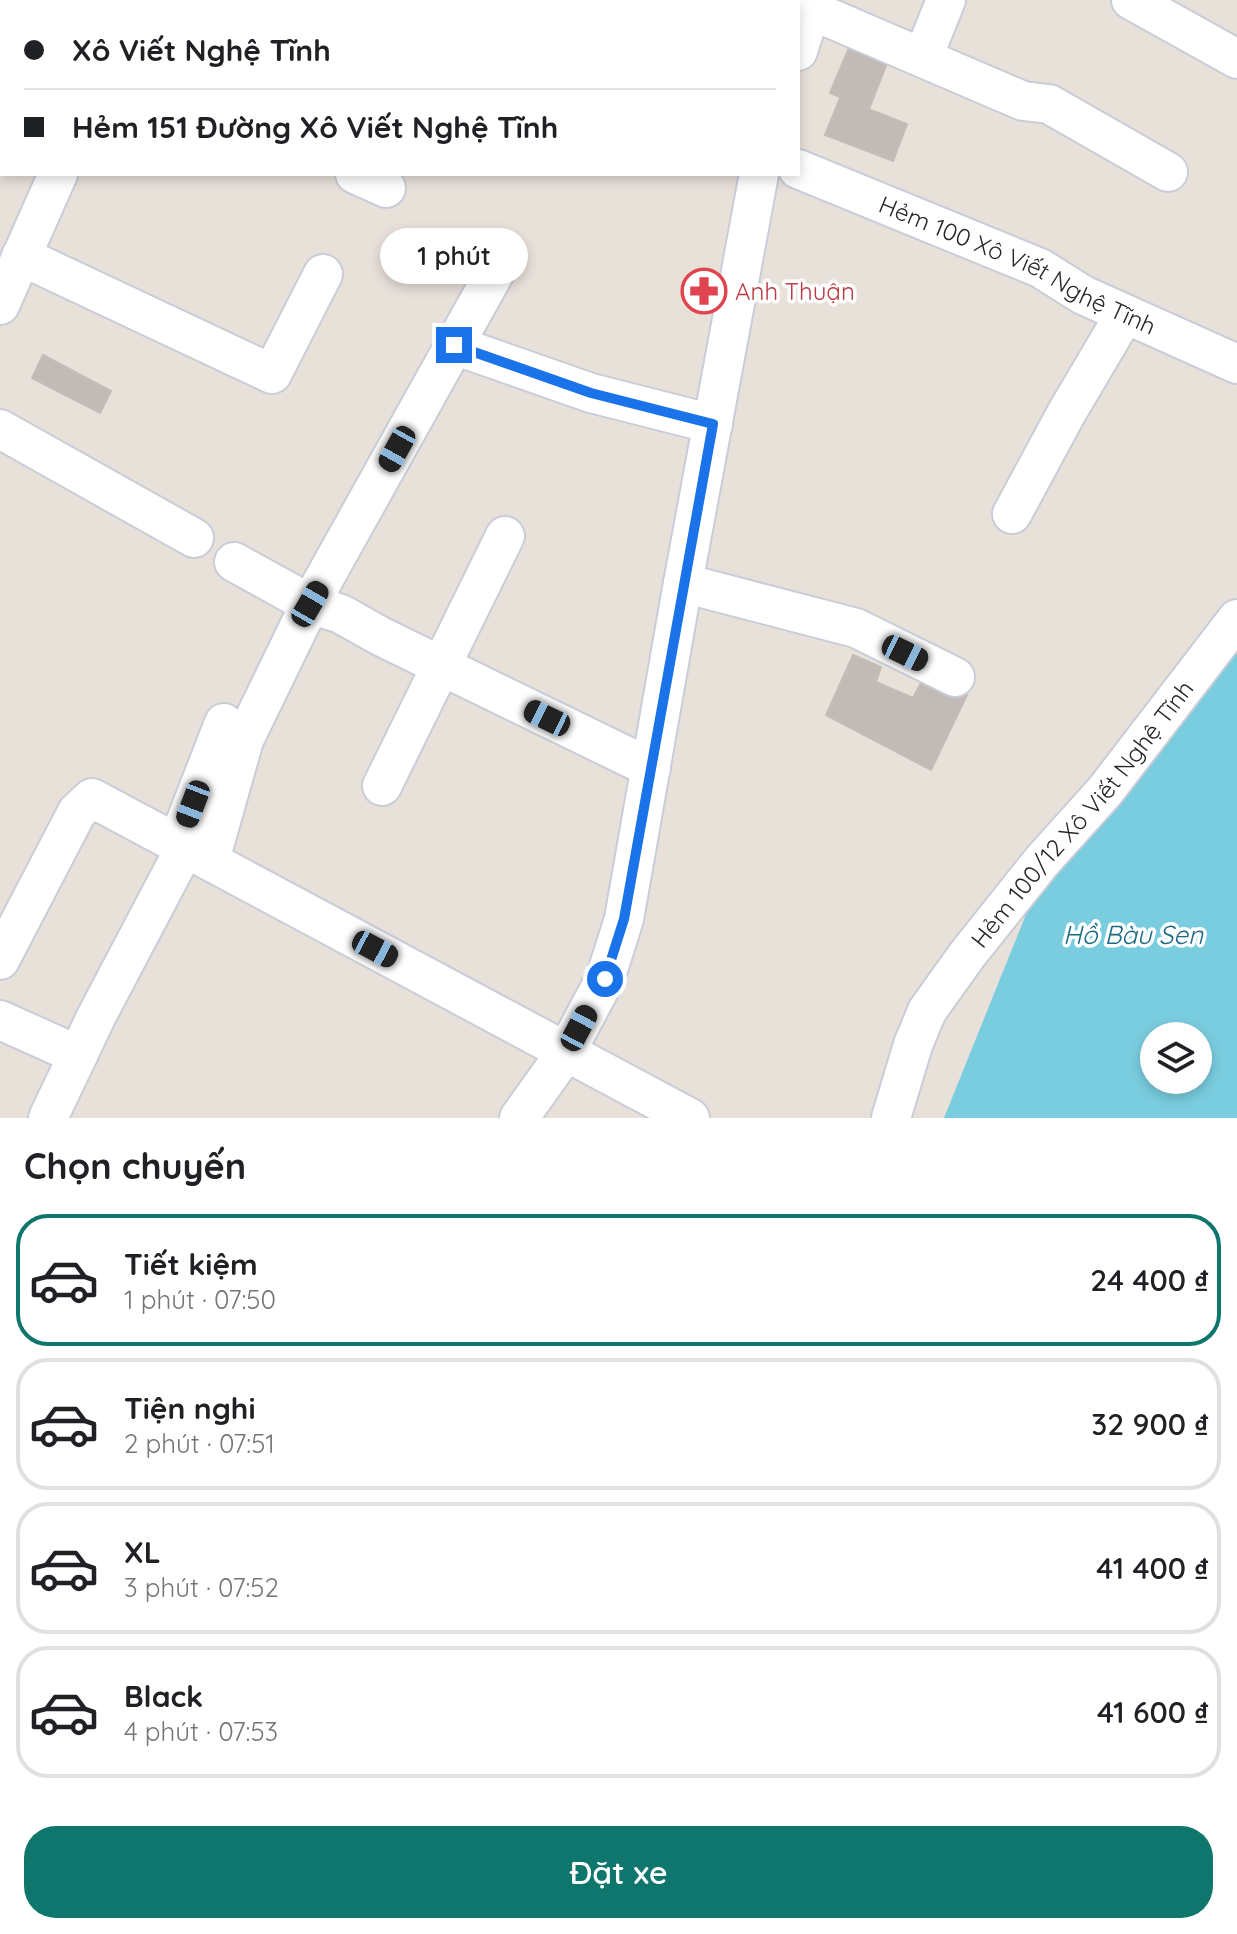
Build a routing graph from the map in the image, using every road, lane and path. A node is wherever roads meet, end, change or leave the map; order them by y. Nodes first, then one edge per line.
1 (946, 0) edge
2 (1131, 0) edge
3 (813, 5) edge
4 (800, 45) edge
5 (1232, 45) edge
6 (923, 57) junction
7 (800, 170) edge
8 (1168, 172) dead end
9 (57, 176) edge
10 (759, 176) edge
11 (21, 256) junction
12 (499, 265) dead end
13 (323, 274) dead end
14 (0, 305) edge
15 (1125, 314) junction
16 (454, 345) junction
17 (1237, 364) edge
18 (713, 424) junction
19 (0, 429) edge
20 (1012, 514) dead end
21 (505, 536) dead end
22 (194, 538) dead end
23 (234, 562) dead end
24 (683, 583) junction
25 (310, 604) junction
26 (1237, 619) edge
27 (442, 667) junction
28 (955, 677) dead end
29 (651, 768) junction
30 (382, 786) dead end
31 (198, 853) junction
32 (0, 960) edge
33 (0, 1020) edge
34 (566, 1052) junction
35 (78, 1055) junction
36 (48, 1118) edge
37 (519, 1118) edge
38 (690, 1118) edge
39 (891, 1118) edge

1 - 6 street
2 - 5 street
3 - 4 street
3 - 6 street
6 - 8 street
7 - 15 street, Hẻm 100 Xô Viết Nghệ Tĩnh
9 - 11 street
10 - 18 street
11 - 13 street
11 - 14 street
12 - 16 street
15 - 17 street, Hẻm 100 Xô Viết Nghệ Tĩnh
15 - 20 street
16 - 18 street
16 - 25 street
18 - 24 street
19 - 22 street
21 - 27 street
23 - 25 street
24 - 28 street
24 - 29 street
25 - 27 street
25 - 31 street
26 - 39 street, Hẻm 100/12 Xô Viết Nghệ Tĩnh
27 - 29 street
27 - 30 street
29 - 34 street
31 - 32 street
31 - 34 street
31 - 35 street
33 - 35 street
34 - 37 street
34 - 38 street
35 - 36 street

